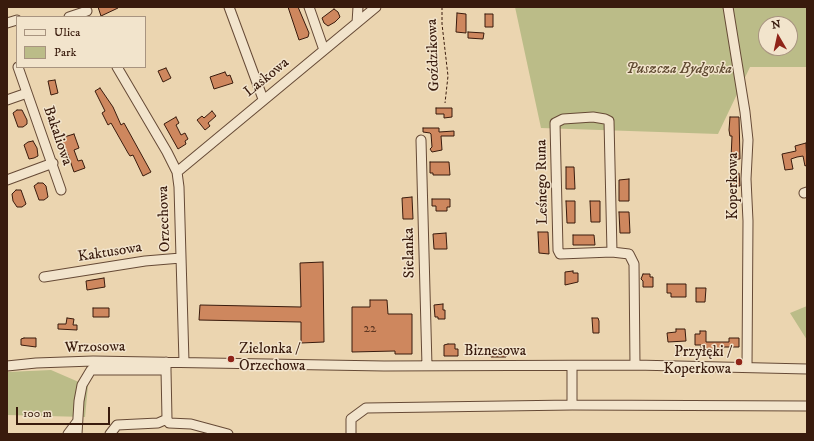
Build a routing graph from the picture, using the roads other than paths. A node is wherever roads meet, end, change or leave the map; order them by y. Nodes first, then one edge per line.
1 (229, 7) edge
2 (309, 7) edge
3 (358, 7) edge
4 (376, 7) edge
5 (728, 7) edge
6 (88, 12) edge
7 (73, 16) edge
8 (358, 23) junction
9 (324, 50) junction
10 (18, 68) edge
11 (118, 68) edge
12 (27, 93) junction
13 (263, 99) junction
14 (7, 100) edge
15 (421, 140) dead end
16 (53, 163) junction
17 (177, 172) junction
18 (7, 180) edge
19 (61, 190) dead end
20 (612, 252) junction
21 (181, 258) junction
22 (44, 277) dead end
23 (184, 362) junction
24 (634, 365) junction
25 (7, 366) edge
26 (166, 366) junction
27 (427, 366) junction
28 (572, 366) junction
29 (747, 367) junction
30 (807, 369) edge
31 (572, 405) junction
32 (807, 406) edge
33 (167, 419) junction
34 (77, 422) junction
35 (68, 434) edge
36 (77, 434) edge
37 (110, 434) edge
38 (228, 434) edge
39 (351, 434) edge

1 - 13 street
2 - 9 street
3 - 8 street
4 - 8 street, Laskowa
5 - 29 street, Koperkowa
6 - 7 street
8 - 9 street, Laskowa
9 - 13 street, Laskowa
10 - 12 street, Bakaliowa
11 - 17 street, Orzechowa
12 - 14 street, Bakaliowa
12 - 16 street, Bakaliowa
13 - 17 street, Laskowa
15 - 27 street, Sielanka
16 - 18 street
16 - 19 street, Bakaliowa
17 - 21 street, Orzechowa
20 - 20 street, Leśnego Runa
20 - 24 street, Leśnego Runa
21 - 22 street, Kaktusowa
21 - 23 street, Orzechowa
23 - 26 street, Wrzosowa
23 - 27 street, Biznesowa
24 - 28 street, Biznesowa
24 - 29 street, Biznesowa
25 - 26 street, Wrzosowa
26 - 33 street
26 - 34 street
27 - 28 street, Biznesowa
28 - 31 street
29 - 30 street, Biznesowa
31 - 32 street
31 - 39 street
33 - 37 street
33 - 38 street
34 - 35 street
34 - 36 street

